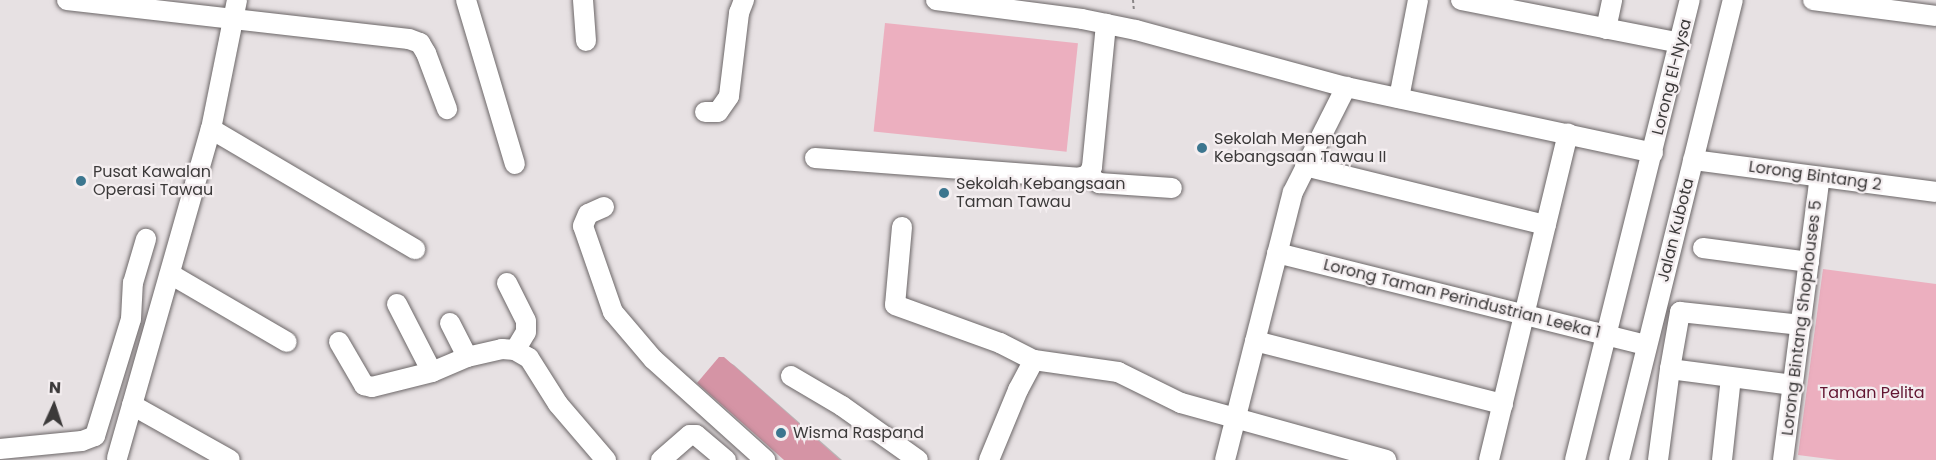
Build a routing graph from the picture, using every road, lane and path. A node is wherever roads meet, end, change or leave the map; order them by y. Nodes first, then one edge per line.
1 (67, 0) edge
2 (237, 0) edge
3 (466, 0) edge
4 (583, 0) edge
5 (744, 0) edge
6 (936, 0) edge
7 (1418, 0) edge
8 (1461, 0) edge
9 (1612, 0) edge
10 (1690, 0) edge
11 (1733, 0) edge
12 (1813, 0) edge
13 (1515, 5) edge
14 (1936, 16) edge
15 (234, 20) junction
16 (1106, 24) junction
17 (1606, 29) junction
18 (586, 41) dead end
19 (1680, 43) junction
20 (1346, 87) junction
21 (1399, 98) junction
22 (447, 109) dead end
23 (705, 112) dead end
24 (211, 129) junction
25 (1568, 133) junction
26 (1653, 153) junction
27 (815, 158) dead end
28 (1693, 160) junction
29 (514, 164) dead end
30 (1305, 166) junction
31 (1088, 175) junction
32 (1820, 177) junction
33 (1172, 188) dead end
34 (1936, 192) edge
35 (604, 207) dead end
36 (1546, 225) junction
37 (902, 227) dead end
38 (146, 240) dead end
39 (1703, 248) dead end
40 (415, 249) dead end
41 (1277, 253) junction
42 (1809, 262) junction
43 (170, 274) junction
44 (507, 283) dead end
45 (398, 304) dead end
46 (1525, 314) junction
47 (450, 324) dead end
48 (1801, 325) junction
49 (1629, 340) junction
50 (1255, 341) junction
51 (287, 342) dead end
52 (339, 342) dead end
53 (515, 350) junction
54 (467, 357) junction
55 (1034, 360) junction
56 (1670, 369) junction
57 (432, 372) junction
58 (791, 376) dead end
59 (1731, 377) junction
60 (1793, 385) junction
61 (1503, 404) junction
62 (132, 405) junction
63 (1235, 420) junction
64 (0, 449) edge
65 (117, 458) dead end
66 (230, 460) edge
67 (606, 460) edge
68 (661, 460) edge
69 (726, 460) edge
70 (765, 460) edge
71 (918, 460) edge
72 (989, 460) edge
73 (1225, 460) edge
74 (1386, 460) edge
75 (1489, 460) edge
76 (1575, 460) edge
77 (1618, 460) edge
78 (1658, 460) edge
79 (1722, 460) edge
80 (1783, 460) edge

1 - 15 street
2 - 15 street
3 - 29 street
4 - 18 street
5 - 23 street
6 - 16 street
7 - 21 street
8 - 13 street
9 - 17 street
10 - 19 street, Lorong El-Nysa
11 - 28 street, Jalan Kubota
12 - 14 street
13 - 17 street
15 - 22 street
15 - 24 street
16 - 20 street
16 - 31 street
17 - 19 street
19 - 26 street, Lorong El-Nysa
20 - 21 street
20 - 30 street
21 - 25 street
24 - 40 street
24 - 43 street
25 - 26 street
25 - 36 street
26 - 49 street, Lorong El-Nysa
27 - 31 street
28 - 32 street, Lorong Bintang 2
28 - 49 street, Jalan Kubota
30 - 36 street
30 - 41 street
31 - 33 street
32 - 34 street, Lorong Bintang 2
32 - 42 street, Lorong Bintang Shophouses 5
35 - 70 street
36 - 46 street
37 - 55 street
38 - 64 street
39 - 42 street
41 - 46 street, Lorong Taman Perindustrian Leeka 1
41 - 50 street
42 - 48 street, Lorong Bintang Shophouses 5
43 - 51 street
43 - 62 street
44 - 53 street
45 - 57 street
46 - 49 street, Lorong Taman Perindustrian Leeka 1
46 - 61 street
47 - 54 street
48 - 56 street
48 - 60 street, Lorong Bintang Shophouses 5
49 - 76 street
49 - 77 street, Jalan Kubota
50 - 61 street
50 - 63 street
52 - 57 street
53 - 54 street
53 - 67 street
54 - 57 street
55 - 63 street
55 - 72 street
56 - 59 street
56 - 78 street
58 - 71 street
59 - 60 street
59 - 79 street
60 - 80 street, Lorong Bintang Shophouses 5
61 - 75 street
62 - 65 street
62 - 66 street
63 - 73 street
63 - 74 street
68 - 69 street

